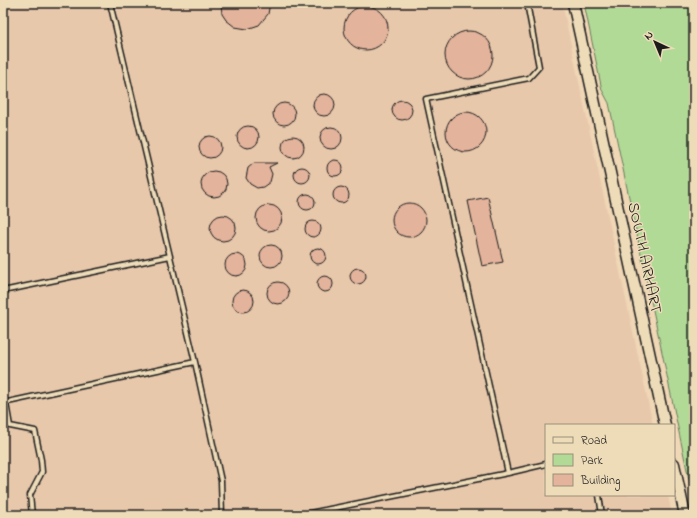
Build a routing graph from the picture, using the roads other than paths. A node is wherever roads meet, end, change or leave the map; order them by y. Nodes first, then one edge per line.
1 (110, 3) edge
2 (527, 3) edge
3 (573, 3) edge
4 (170, 256) junction
5 (3, 290) edge
6 (196, 362) junction
7 (5, 403) edge
8 (665, 424) edge
9 (545, 464) edge
10 (675, 469) edge
11 (508, 473) junction
12 (599, 496) edge
13 (32, 515) edge
14 (222, 515) edge
15 (300, 515) edge
16 (602, 515) edge
17 (685, 515) edge

1 - 4 lane
2 - 11 lane
3 - 8 street, SOUTH AIRHART
4 - 5 lane
4 - 6 lane
6 - 7 lane
6 - 14 lane
7 - 13 lane
9 - 11 lane
10 - 17 street
11 - 15 lane
12 - 16 lane

